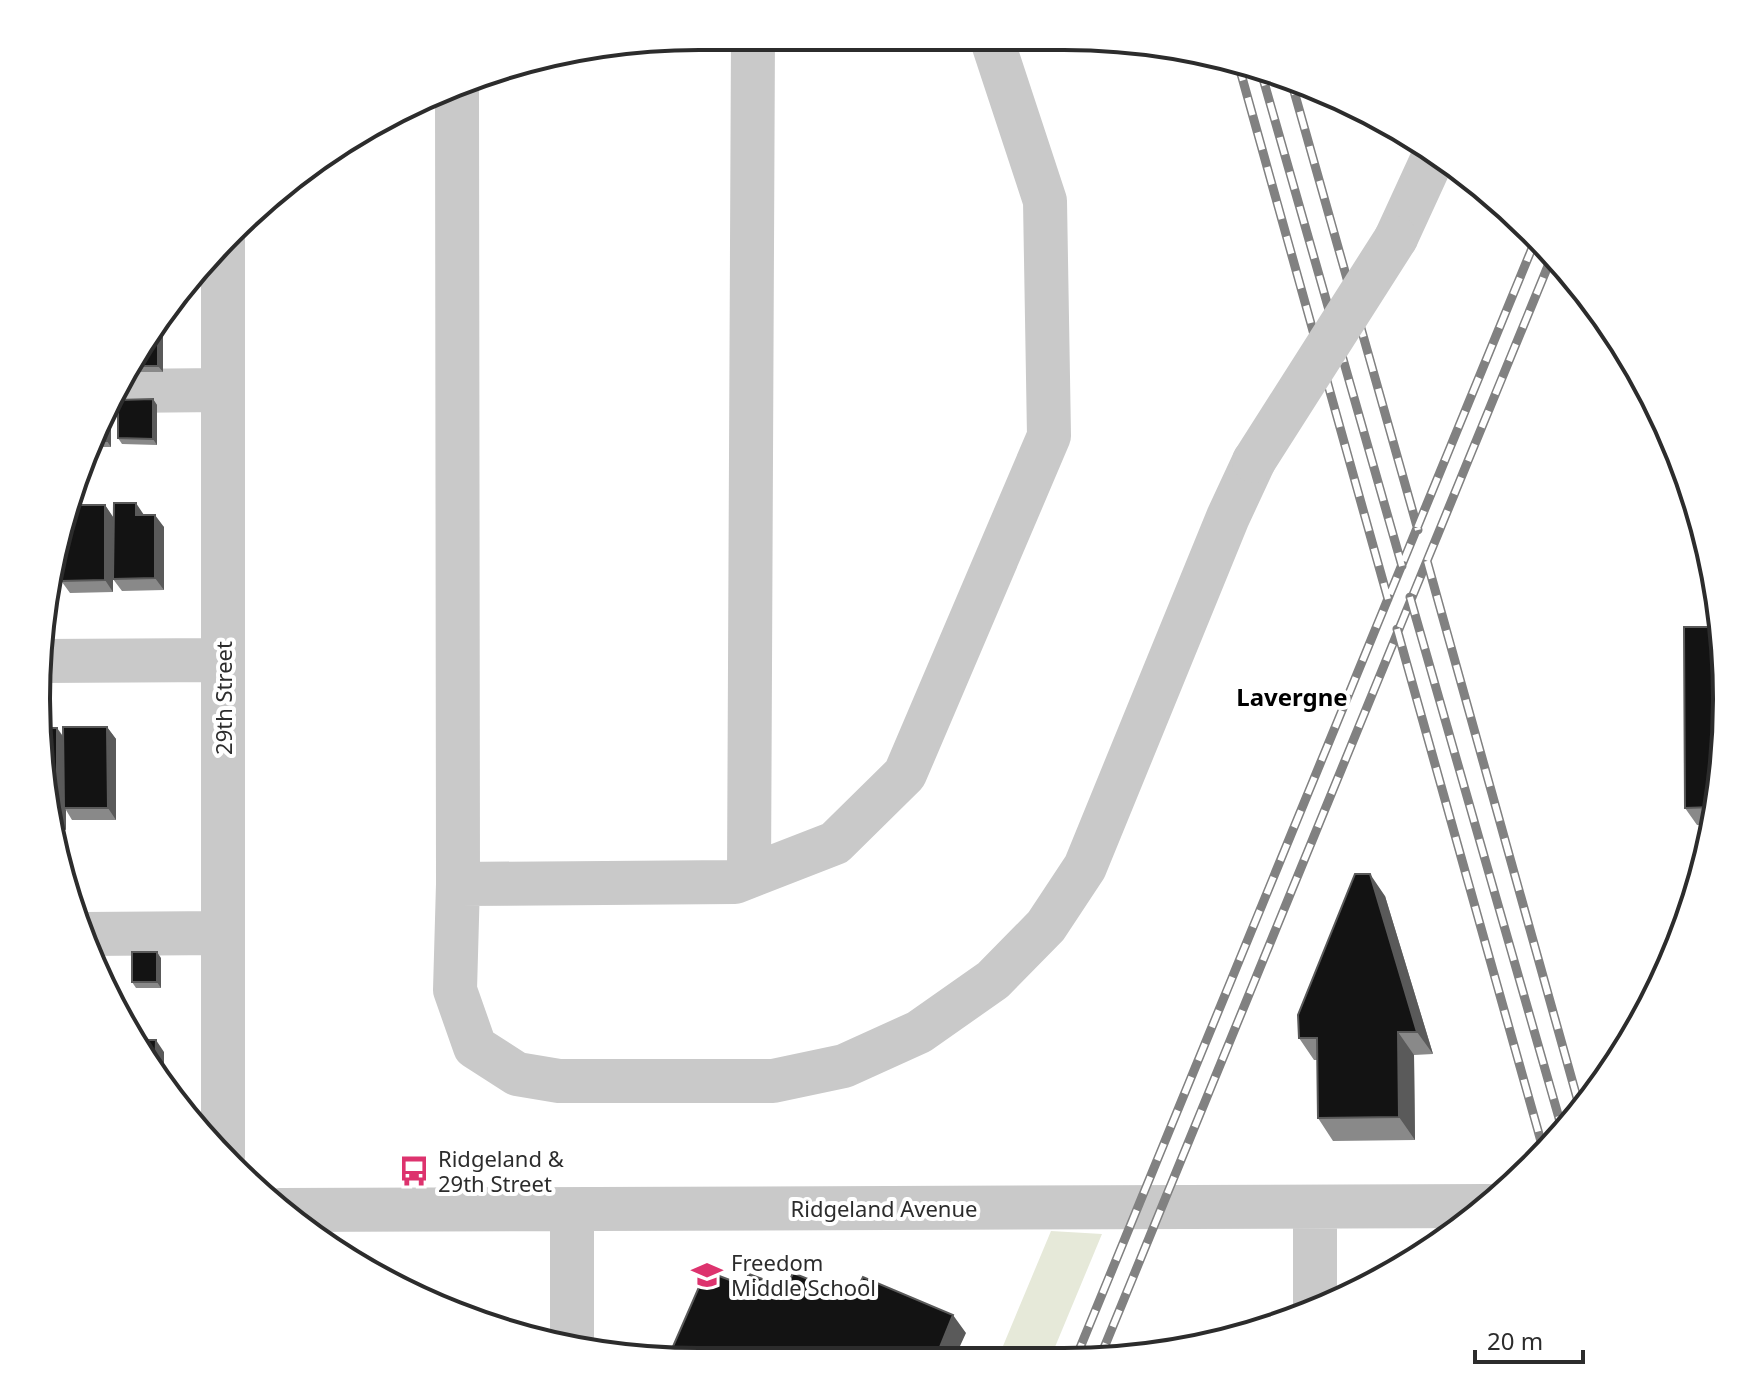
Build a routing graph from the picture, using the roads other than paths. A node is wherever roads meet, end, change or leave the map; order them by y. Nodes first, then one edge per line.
1 (753, 50) edge
2 (995, 50) edge
3 (457, 97) edge
4 (1430, 163) edge
5 (223, 258) edge
6 (223, 390) junction
7 (128, 391) edge
8 (223, 660) junction
9 (51, 661) edge
10 (749, 876) junction
11 (458, 884) junction
12 (223, 933) junction
13 (94, 934) edge
14 (223, 1140) edge
15 (1315, 1207) junction
16 (299, 1210) edge
17 (572, 1210) junction
18 (1458, 1215) edge
19 (1315, 1298) edge
20 (572, 1336) edge

1 - 10 street
2 - 10 street
3 - 11 street
4 - 11 street, bridge
5 - 6 street, 29th Street
6 - 7 street
6 - 8 street, 29th Street
8 - 9 street
8 - 12 street, 29th Street
10 - 11 street
12 - 13 street
12 - 14 street, 29th Street
15 - 17 street, Ridgeland Avenue
15 - 18 street, Ridgeland Avenue
15 - 19 street
16 - 17 street, Ridgeland Avenue
17 - 20 street

